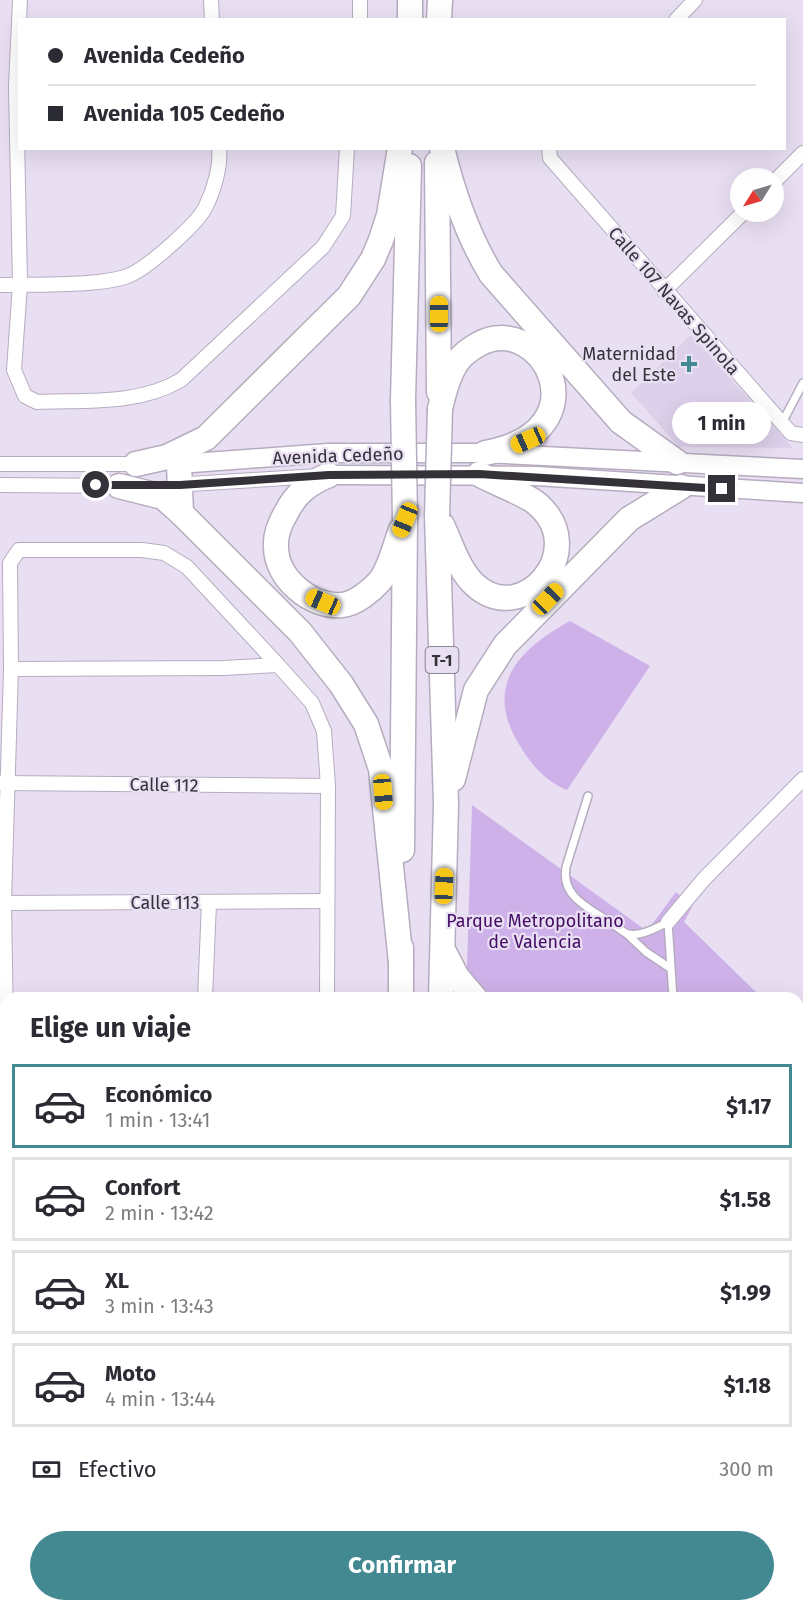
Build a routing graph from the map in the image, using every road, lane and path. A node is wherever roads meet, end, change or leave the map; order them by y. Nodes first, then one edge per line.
1 (20, 0) edge
2 (211, 0) edge
3 (360, 0) edge
4 (410, 0) edge
5 (440, 0) edge
6 (695, 0) edge
7 (20, 18) edge
8 (212, 18) edge
9 (360, 18) edge
10 (410, 18) edge
11 (439, 18) edge
12 (678, 18) edge
13 (19, 150) edge
14 (219, 150) edge
15 (347, 150) edge
16 (400, 150) edge
17 (409, 150) edge
18 (437, 150) edge
19 (443, 150) edge
20 (549, 153) edge
21 (803, 153) edge
22 (784, 172) edge
23 (734, 222) edge
24 (20, 284) junction
25 (0, 285) edge
26 (664, 291) junction
27 (803, 383) edge
28 (440, 409) junction
29 (782, 423) junction
30 (803, 435) edge
31 (677, 462) junction
32 (0, 464) edge
33 (136, 464) junction
34 (482, 464) junction
35 (803, 469) edge
36 (180, 475) junction
37 (329, 475) junction
38 (0, 484) edge
39 (119, 486) junction
40 (681, 487) junction
41 (803, 493) edge
42 (181, 513) junction
43 (437, 516) junction
44 (405, 520) junction
45 (278, 664) junction
46 (11, 669) junction
47 (803, 779) edge
48 (4, 783) edge
49 (328, 786) junction
50 (588, 796) dead end
51 (446, 804) junction
52 (326, 901) junction
53 (4, 903) junction
54 (209, 903) junction
55 (668, 922) junction
56 (627, 934) junction
57 (442, 948) junction
58 (401, 963) junction
59 (670, 968) junction
60 (6, 992) edge
61 (205, 992) edge
62 (327, 992) edge
63 (402, 992) edge
64 (441, 992) edge
65 (470, 992) edge
66 (672, 992) edge

1 - 7 street
2 - 8 street
3 - 9 street
4 - 10 highway
5 - 11 highway
6 - 12 street
13 - 24 street
14 - 24 street
15 - 24 street
16 - 33 highway
17 - 44 highway, T-1, bridge
18 - 28 highway, T-1
19 - 31 highway
20 - 26 street, Calle 107 Navas Spinola
21 - 22 street
23 - 26 street
24 - 25 street
26 - 29 street, Calle 107 Navas Spinola
27 - 29 lane
28 - 34 highway
28 - 43 highway, T-1, bridge
29 - 30 street, Calle 107 Navas Spinola
31 - 34 main road, Avenida Cedeño
31 - 35 main road, Avenida Cedeño
32 - 33 street, Avenida Cedeño
33 - 36 street, Avenida Cedeño
34 - 36 main road, Avenida Cedeño
34 - 37 main road
34 - 40 main road
34 - 43 highway
36 - 37 street, Avenida Cedeño
36 - 39 street, Avenida Cedeño
36 - 42 highway
37 - 44 highway
38 - 39 street, Avenida Cedeño
39 - 42 highway
40 - 41 main road
40 - 51 highway
42 - 58 highway
43 - 51 highway, T-1
44 - 58 highway, T-1
45 - 46 street
45 - 46 street
45 - 49 street
46 - 48 street
47 - 55 street
48 - 49 street, Calle 112
48 - 53 street
49 - 52 street
50 - 56 lane
51 - 57 highway, T-1
52 - 54 street, Calle 113
52 - 62 street
53 - 54 street, Calle 113
53 - 60 street
54 - 61 street
55 - 56 lane
55 - 59 lane
56 - 59 lane
57 - 64 highway, T-1
57 - 65 highway
58 - 63 highway, T-1
59 - 66 lane

